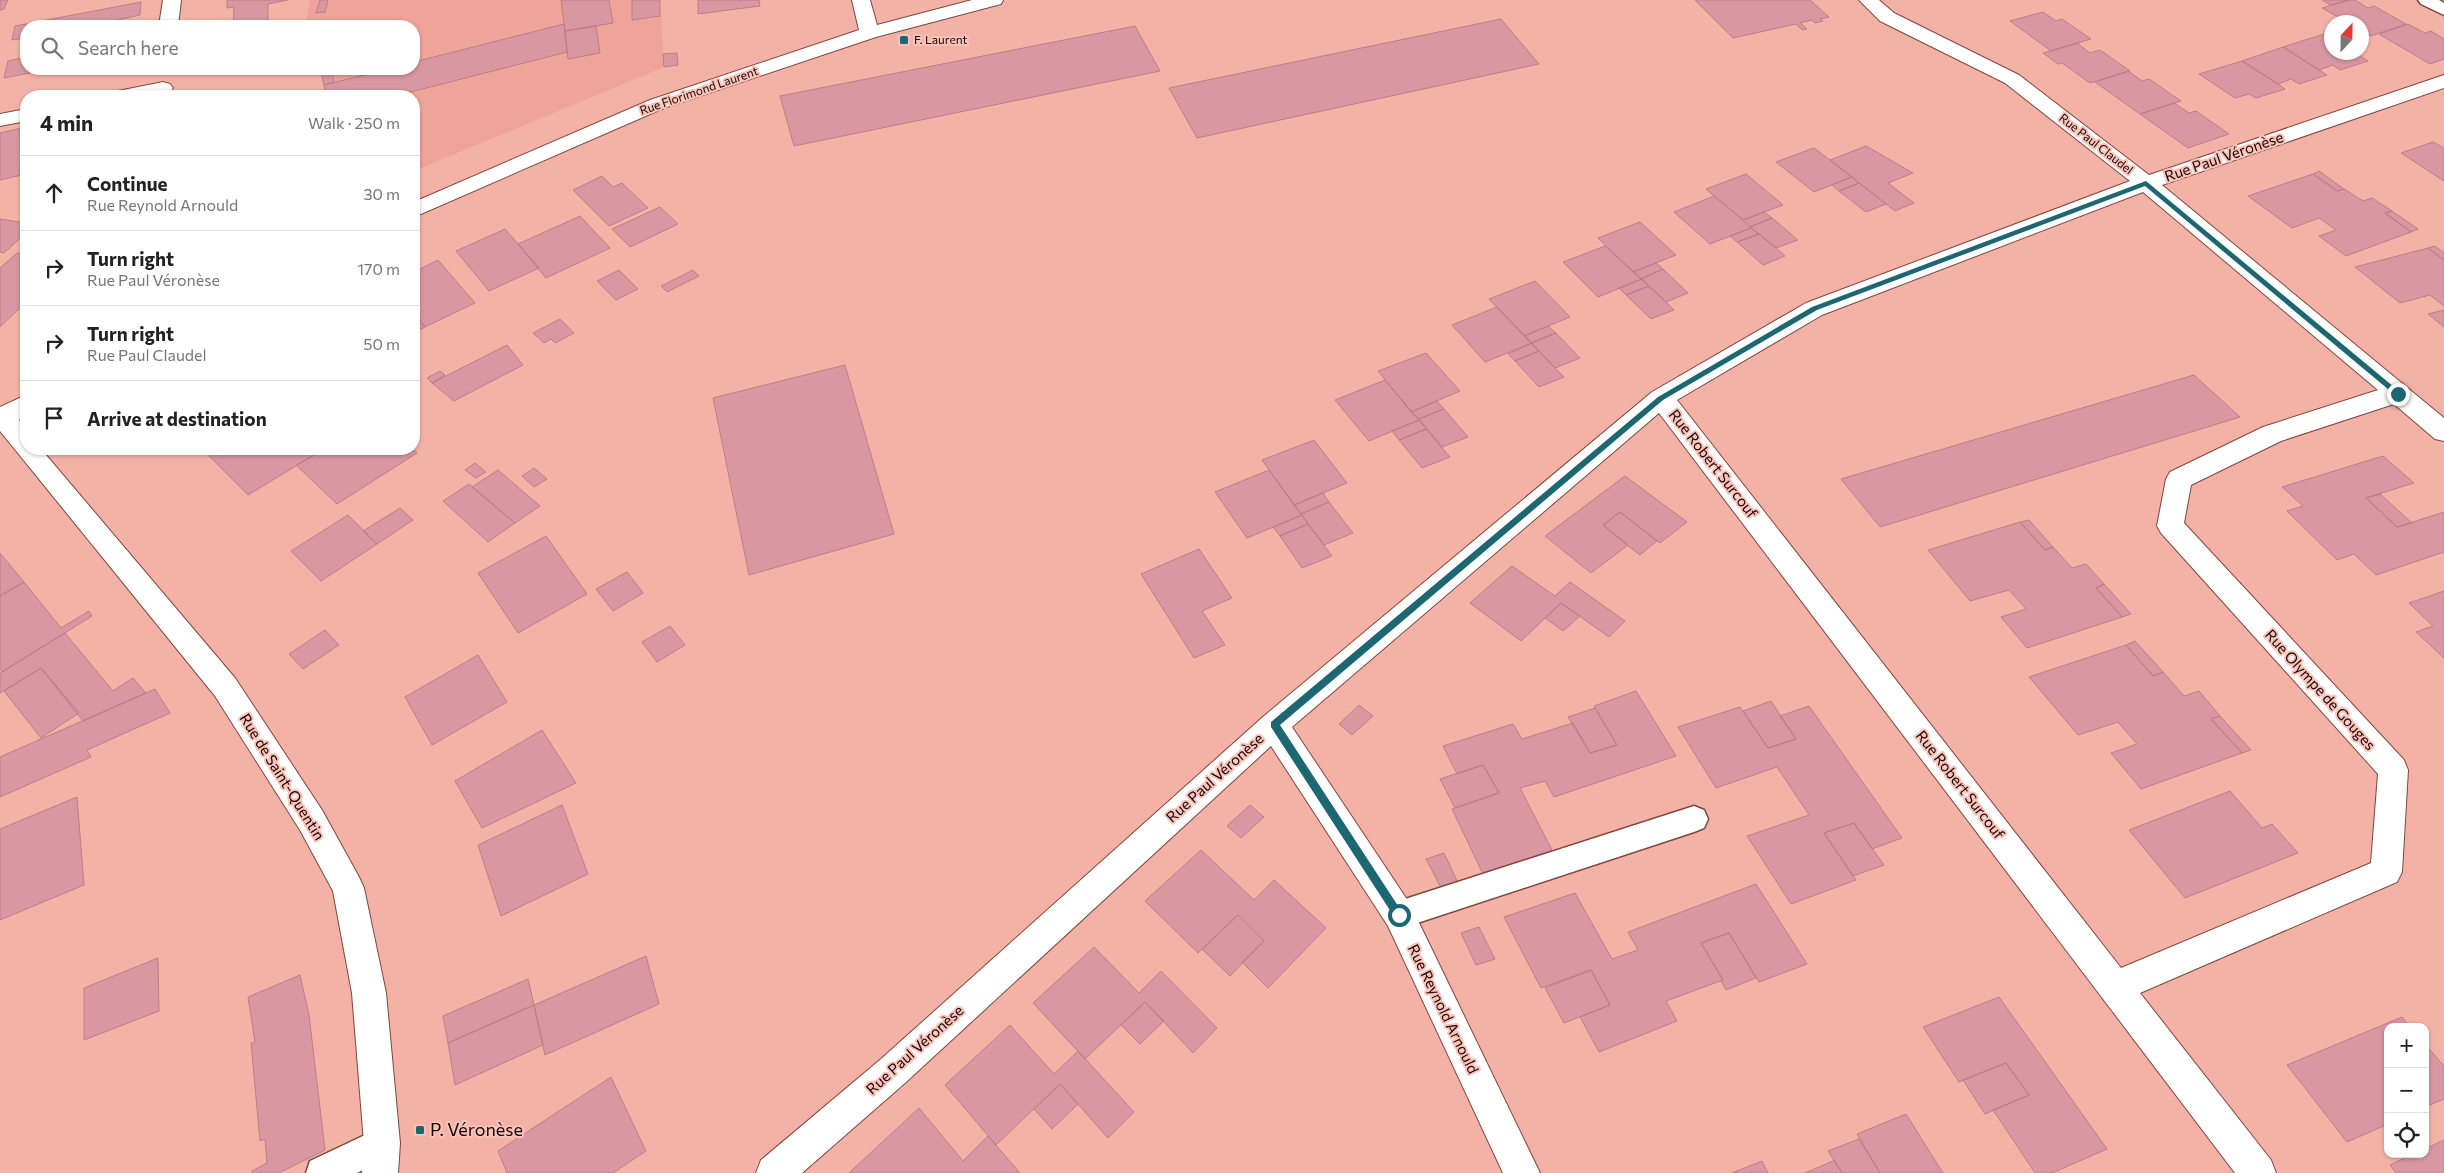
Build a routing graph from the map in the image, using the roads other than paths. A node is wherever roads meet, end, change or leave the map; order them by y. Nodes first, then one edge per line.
1 (172, 0) edge
2 (861, 0) edge
3 (994, 0) edge
4 (1868, 0) edge
5 (2427, 0) edge
6 (2444, 10) edge
7 (170, 20) edge
8 (869, 33) junction
9 (2444, 81) edge
10 (163, 84) edge
11 (142, 90) edge
12 (20, 116) edge
13 (0, 120) edge
14 (2146, 183) junction
15 (420, 207) edge
16 (2398, 394) junction
17 (1661, 398) junction
18 (20, 407) edge
19 (1, 418) edge
20 (2444, 432) edge
21 (20, 440) edge
22 (33, 455) edge
23 (1274, 725) junction
24 (1694, 820) dead end
25 (1399, 915) junction
26 (2115, 987) junction
27 (381, 1158) edge
28 (322, 1173) edge
29 (774, 1173) edge
30 (1522, 1173) edge
31 (2258, 1173) edge

1 - 7 street
2 - 8 street
3 - 8 street, Rue Florimond Laurent
4 - 14 street, Rue Paul Claudel
5 - 6 lane
8 - 15 street, Rue Florimond Laurent
9 - 14 street, Rue Paul Véronèse
10 - 11 street
12 - 13 street
14 - 16 street, Rue Paul Claudel
14 - 17 street, Rue Paul Véronèse
16 - 20 street, Rue Paul Claudel
16 - 26 street, Rue Olympe de Gouges
17 - 23 street, Rue Paul Véronèse
17 - 26 street, Rue Robert Surcouf
18 - 19 street
19 - 21 street, Rue de Saint-Quentin
22 - 27 street, Rue de Saint-Quentin
23 - 25 street, Rue Reynold Arnould
23 - 29 street, Rue Paul Véronèse
24 - 25 lane
25 - 30 street, Rue Reynold Arnould
26 - 31 street, Rue Robert Surcouf
27 - 28 lane

